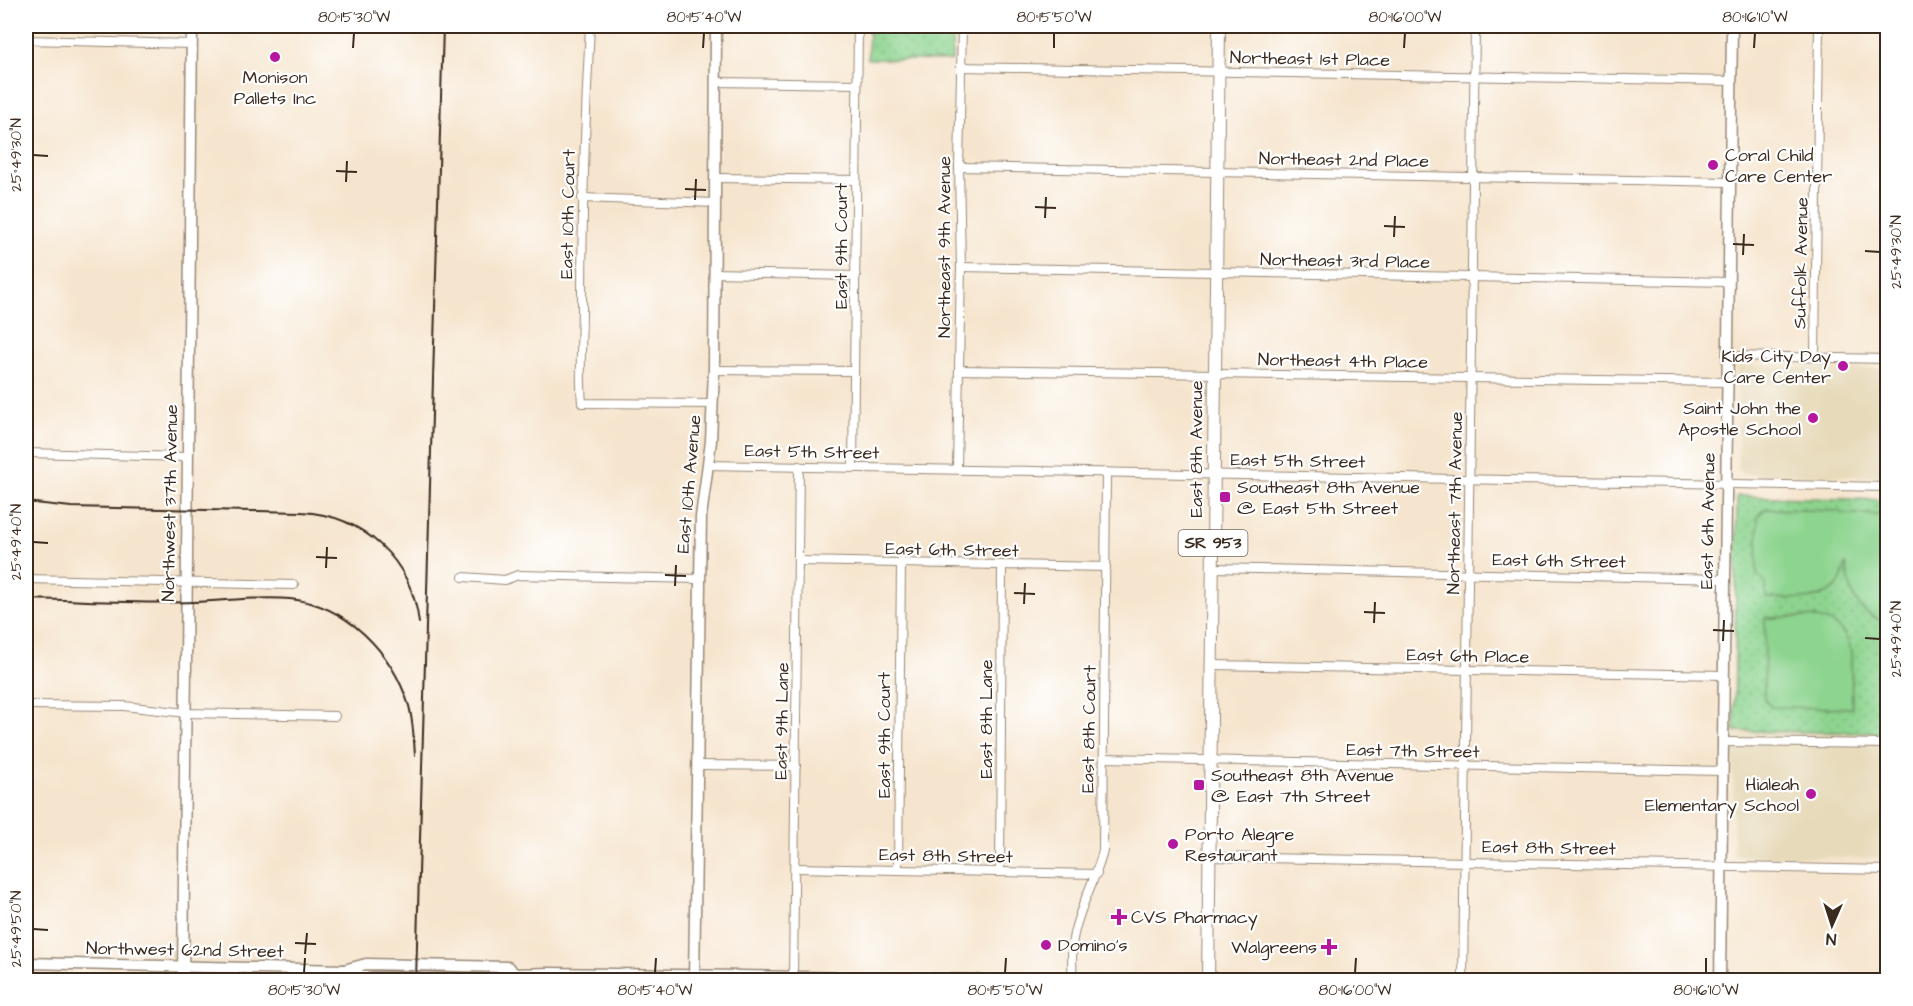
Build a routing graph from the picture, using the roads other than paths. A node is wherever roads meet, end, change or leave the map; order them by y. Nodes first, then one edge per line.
1 (192, 26) edge
2 (590, 26) edge
3 (717, 26) edge
4 (858, 26) edge
5 (962, 26) edge
6 (1219, 26) edge
7 (1475, 26) edge
8 (1732, 26) edge
9 (1819, 26) edge
10 (26, 40) edge
11 (192, 44) junction
12 (961, 68) junction
13 (1218, 72) junction
14 (1474, 77) junction
15 (1731, 81) junction
16 (715, 82) junction
17 (857, 84) junction
18 (959, 167) junction
19 (1217, 172) junction
20 (1473, 177) junction
21 (715, 178) junction
22 (856, 180) junction
23 (1729, 182) junction
24 (582, 198) junction
25 (715, 203) junction
26 (961, 267) junction
27 (714, 273) junction
28 (1216, 273) junction
29 (856, 276) junction
30 (1472, 278) junction
31 (1728, 282) junction
32 (1727, 356) junction
33 (1815, 357) junction
34 (1887, 358) edge
35 (714, 370) junction
36 (959, 370) junction
37 (854, 371) junction
38 (1215, 374) junction
39 (1471, 378) junction
40 (1726, 382) junction
41 (712, 404) junction
42 (26, 453) edge
43 (186, 457) junction
44 (708, 465) junction
45 (800, 466) junction
46 (853, 467) junction
47 (957, 469) junction
48 (1106, 472) junction
49 (1214, 475) junction
50 (1470, 478) junction
51 (1725, 484) junction
52 (1887, 487) edge
53 (798, 561) junction
54 (901, 564) junction
55 (1002, 566) junction
56 (1106, 567) junction
57 (1213, 568) junction
58 (1469, 575) junction
59 (463, 577) dead end
60 (26, 579) edge
61 (699, 579) junction
62 (1724, 579) junction
63 (185, 582) junction
64 (294, 585) dead end
65 (1212, 664) junction
66 (1468, 671) junction
67 (1723, 675) junction
68 (26, 705) edge
69 (186, 713) junction
70 (335, 716) dead end
71 (1722, 742) junction
72 (1887, 744) edge
73 (1104, 758) junction
74 (1212, 762) junction
75 (698, 765) junction
76 (796, 766) junction
77 (1467, 766) junction
78 (1722, 771) junction
79 (1209, 857) junction
80 (1465, 861) junction
81 (1720, 867) junction
82 (795, 868) junction
83 (898, 870) junction
84 (1887, 870) edge
85 (1000, 872) junction
86 (1097, 874) junction
87 (26, 963) edge
88 (182, 967) junction
89 (344, 970) junction
90 (515, 974) junction
91 (793, 977) junction
92 (694, 978) edge
93 (938, 980) edge
94 (183, 981) edge
95 (981, 981) edge
96 (1072, 981) edge
97 (1208, 981) edge
98 (1463, 981) edge
99 (1720, 981) edge

1 - 11 street, Northwest 37th Avenue
2 - 24 street, East 10th Court
3 - 16 street, East 10th Avenue
4 - 17 street, East 9th Court
5 - 12 street, Northeast 9th Avenue
6 - 13 main road, East 8th Avenue / SR 953
7 - 14 street, Northeast 7th Avenue
8 - 15 street, East 6th Avenue
9 - 33 street, Suffolk Avenue
10 - 11 street
11 - 43 street, Northwest 37th Avenue
12 - 13 street, Northeast 1st Place
12 - 18 street, Northeast 9th Avenue
13 - 14 street, Northeast 1st Place
13 - 19 main road, East 8th Avenue / SR 953
14 - 15 street, Northeast 1st Place
14 - 20 street, Northeast 7th Avenue
15 - 23 street, East 6th Avenue
16 - 17 street
16 - 21 street, East 10th Avenue
17 - 22 street, East 9th Court
18 - 19 street, Northeast 2nd Place
18 - 26 street, Northeast 9th Avenue
19 - 20 street, Northeast 2nd Place
19 - 28 main road, East 8th Avenue / SR 953
20 - 23 street, Northeast 2nd Place
20 - 30 street, Northeast 7th Avenue
21 - 22 street
21 - 25 street, East 10th Avenue
22 - 29 street, East 9th Court
23 - 31 street, East 6th Avenue
24 - 25 street
24 - 41 street, East 10th Court
25 - 27 street, East 10th Avenue
26 - 28 street, Northeast 3rd Place
26 - 36 street, Northeast 9th Avenue
27 - 29 street
27 - 35 street, East 10th Avenue
28 - 30 street, Northeast 3rd Place
28 - 38 main road, East 8th Avenue / SR 953
29 - 37 street, East 9th Court
30 - 31 street, Northeast 3rd Place
30 - 39 street, Northeast 7th Avenue
31 - 32 street, East 6th Avenue
32 - 33 street
32 - 40 street, East 6th Avenue
33 - 34 street
35 - 37 street
35 - 41 street, East 10th Avenue
36 - 38 street, Northeast 4th Place
36 - 47 street, Northeast 9th Avenue
37 - 46 street, East 9th Court
38 - 39 street, Northeast 4th Place
38 - 49 main road, East 8th Avenue / SR 953
39 - 40 street, Northeast 4th Place
39 - 50 street, Northeast 7th Avenue
40 - 51 street, East 6th Avenue
41 - 44 street, East 10th Avenue
42 - 43 street
43 - 63 street, Northwest 37th Avenue
44 - 45 street, East 5th Street
44 - 61 street, East 10th Avenue
45 - 46 street, East 5th Street
45 - 53 street, East 9th Lane
46 - 47 street, East 5th Street
47 - 48 street, East 5th Street
48 - 49 street, East 5th Street
48 - 56 street, East 8th Court
49 - 50 street, East 5th Street
49 - 57 main road, East 8th Avenue / SR 953
50 - 51 street, East 5th Street
50 - 58 street, Northeast 7th Avenue
51 - 52 street, East 5th Street
51 - 62 street, East 6th Avenue
53 - 54 street, East 6th Street
53 - 76 street, East 9th Lane
54 - 55 street, East 6th Street
54 - 83 street, East 9th Court
55 - 56 street, East 6th Street
55 - 85 street, East 8th Lane
56 - 73 street, East 8th Court
57 - 58 street, East 6th Street
57 - 65 main road, East 8th Avenue / SR 953
58 - 62 street, East 6th Street
58 - 66 street, Northeast 7th Avenue
59 - 61 street
60 - 63 street
61 - 75 street, East 10th Avenue
62 - 67 street, East 6th Avenue
63 - 64 street
63 - 69 street, Northwest 37th Avenue
65 - 66 street, East 6th Place
65 - 74 main road, East 8th Avenue / SR 953
66 - 67 street, East 6th Place
66 - 77 street, Northeast 7th Avenue
67 - 71 street, East 6th Avenue
68 - 69 street
69 - 70 street
69 - 88 street, Northwest 37th Avenue
71 - 72 street
71 - 78 street, East 6th Avenue
73 - 74 street, East 7th Street
73 - 86 street, East 8th Court
74 - 77 street, East 7th Street
74 - 79 main road, East 8th Avenue / SR 953
75 - 76 street
75 - 92 street, East 10th Avenue
76 - 82 street, East 9th Lane
77 - 78 street, East 7th Street
77 - 80 street, Northeast 7th Avenue
78 - 81 street, East 6th Avenue
79 - 80 street, East 8th Street
79 - 97 main road, East 8th Avenue / SR 953
80 - 81 street, East 8th Street
80 - 98 street, Northeast 7th Avenue
81 - 84 street, East 8th Street
81 - 99 street, East 6th Avenue
82 - 83 street, East 8th Street
82 - 91 street, East 9th Lane
83 - 85 street, East 8th Street
85 - 86 street, East 8th Street
86 - 96 street, East 8th Court
87 - 88 street, Northwest 62nd Street
88 - 89 street, Northwest 62nd Street
88 - 94 street, Northwest 37th Avenue
89 - 90 street, Northwest 62nd Street
89 - 90 street, Northwest 62nd Street
90 - 92 street
91 - 92 street
91 - 93 street
93 - 95 street

